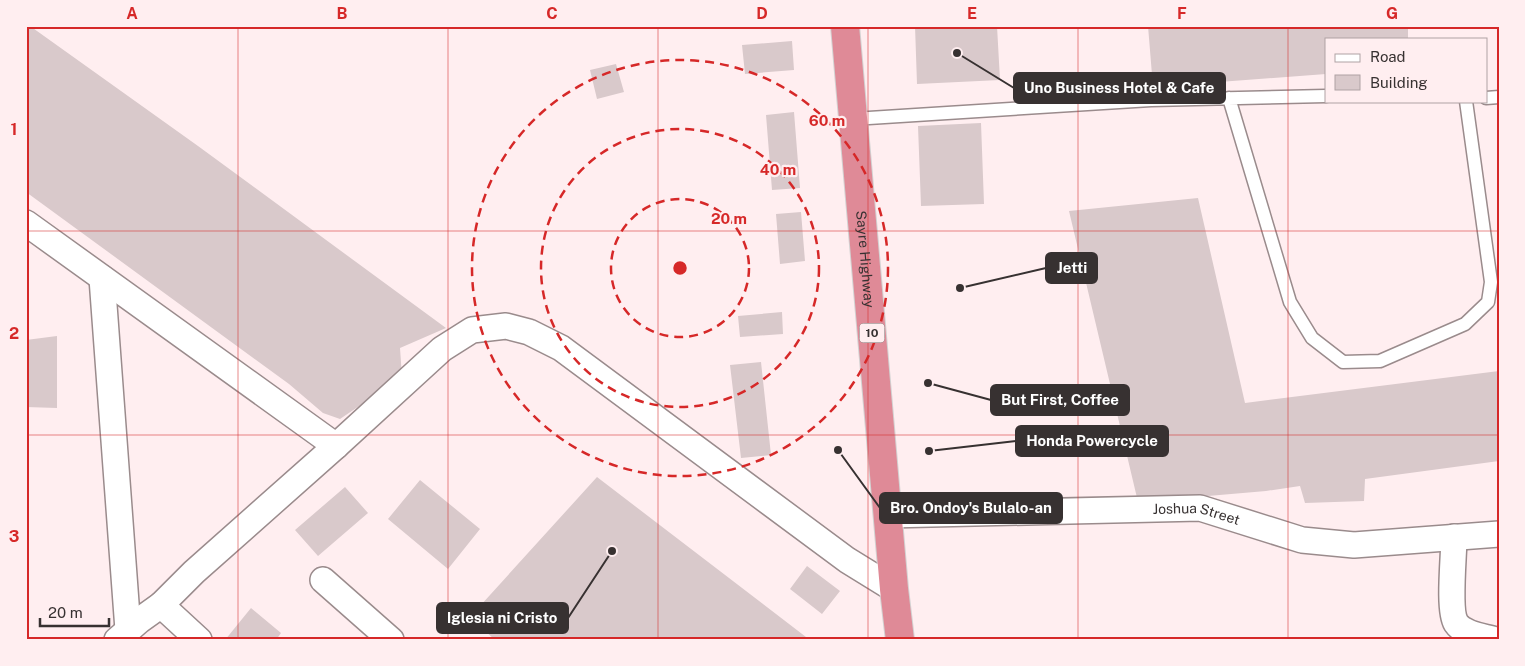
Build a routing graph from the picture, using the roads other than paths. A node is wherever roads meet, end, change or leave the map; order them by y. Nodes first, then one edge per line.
1 (845, 26) edge
2 (1325, 96) edge
3 (1229, 98) junction
4 (1466, 102) edge
5 (853, 119) junction
6 (26, 222) edge
7 (102, 278) junction
8 (336, 446) junction
9 (888, 514) junction
10 (1499, 534) edge
11 (1454, 537) junction
12 (323, 580) dead end
13 (894, 589) junction
14 (161, 605) junction
15 (123, 635) edge
16 (199, 640) edge
17 (391, 640) edge
18 (900, 640) edge
19 (1496, 640) edge

1 - 5 highway, Sayre Highway / 10
2 - 3 lane
3 - 4 lane
3 - 5 lane
5 - 9 highway, Sayre Highway / 10
6 - 7 street
7 - 8 street
7 - 15 street
8 - 13 street
8 - 14 street
9 - 11 street, Joshua Street
9 - 13 highway, Sayre Highway / 10
10 - 11 street, Joshua Street
11 - 19 street
12 - 17 street
13 - 18 highway, Sayre Highway / 10
14 - 15 street
14 - 16 street

